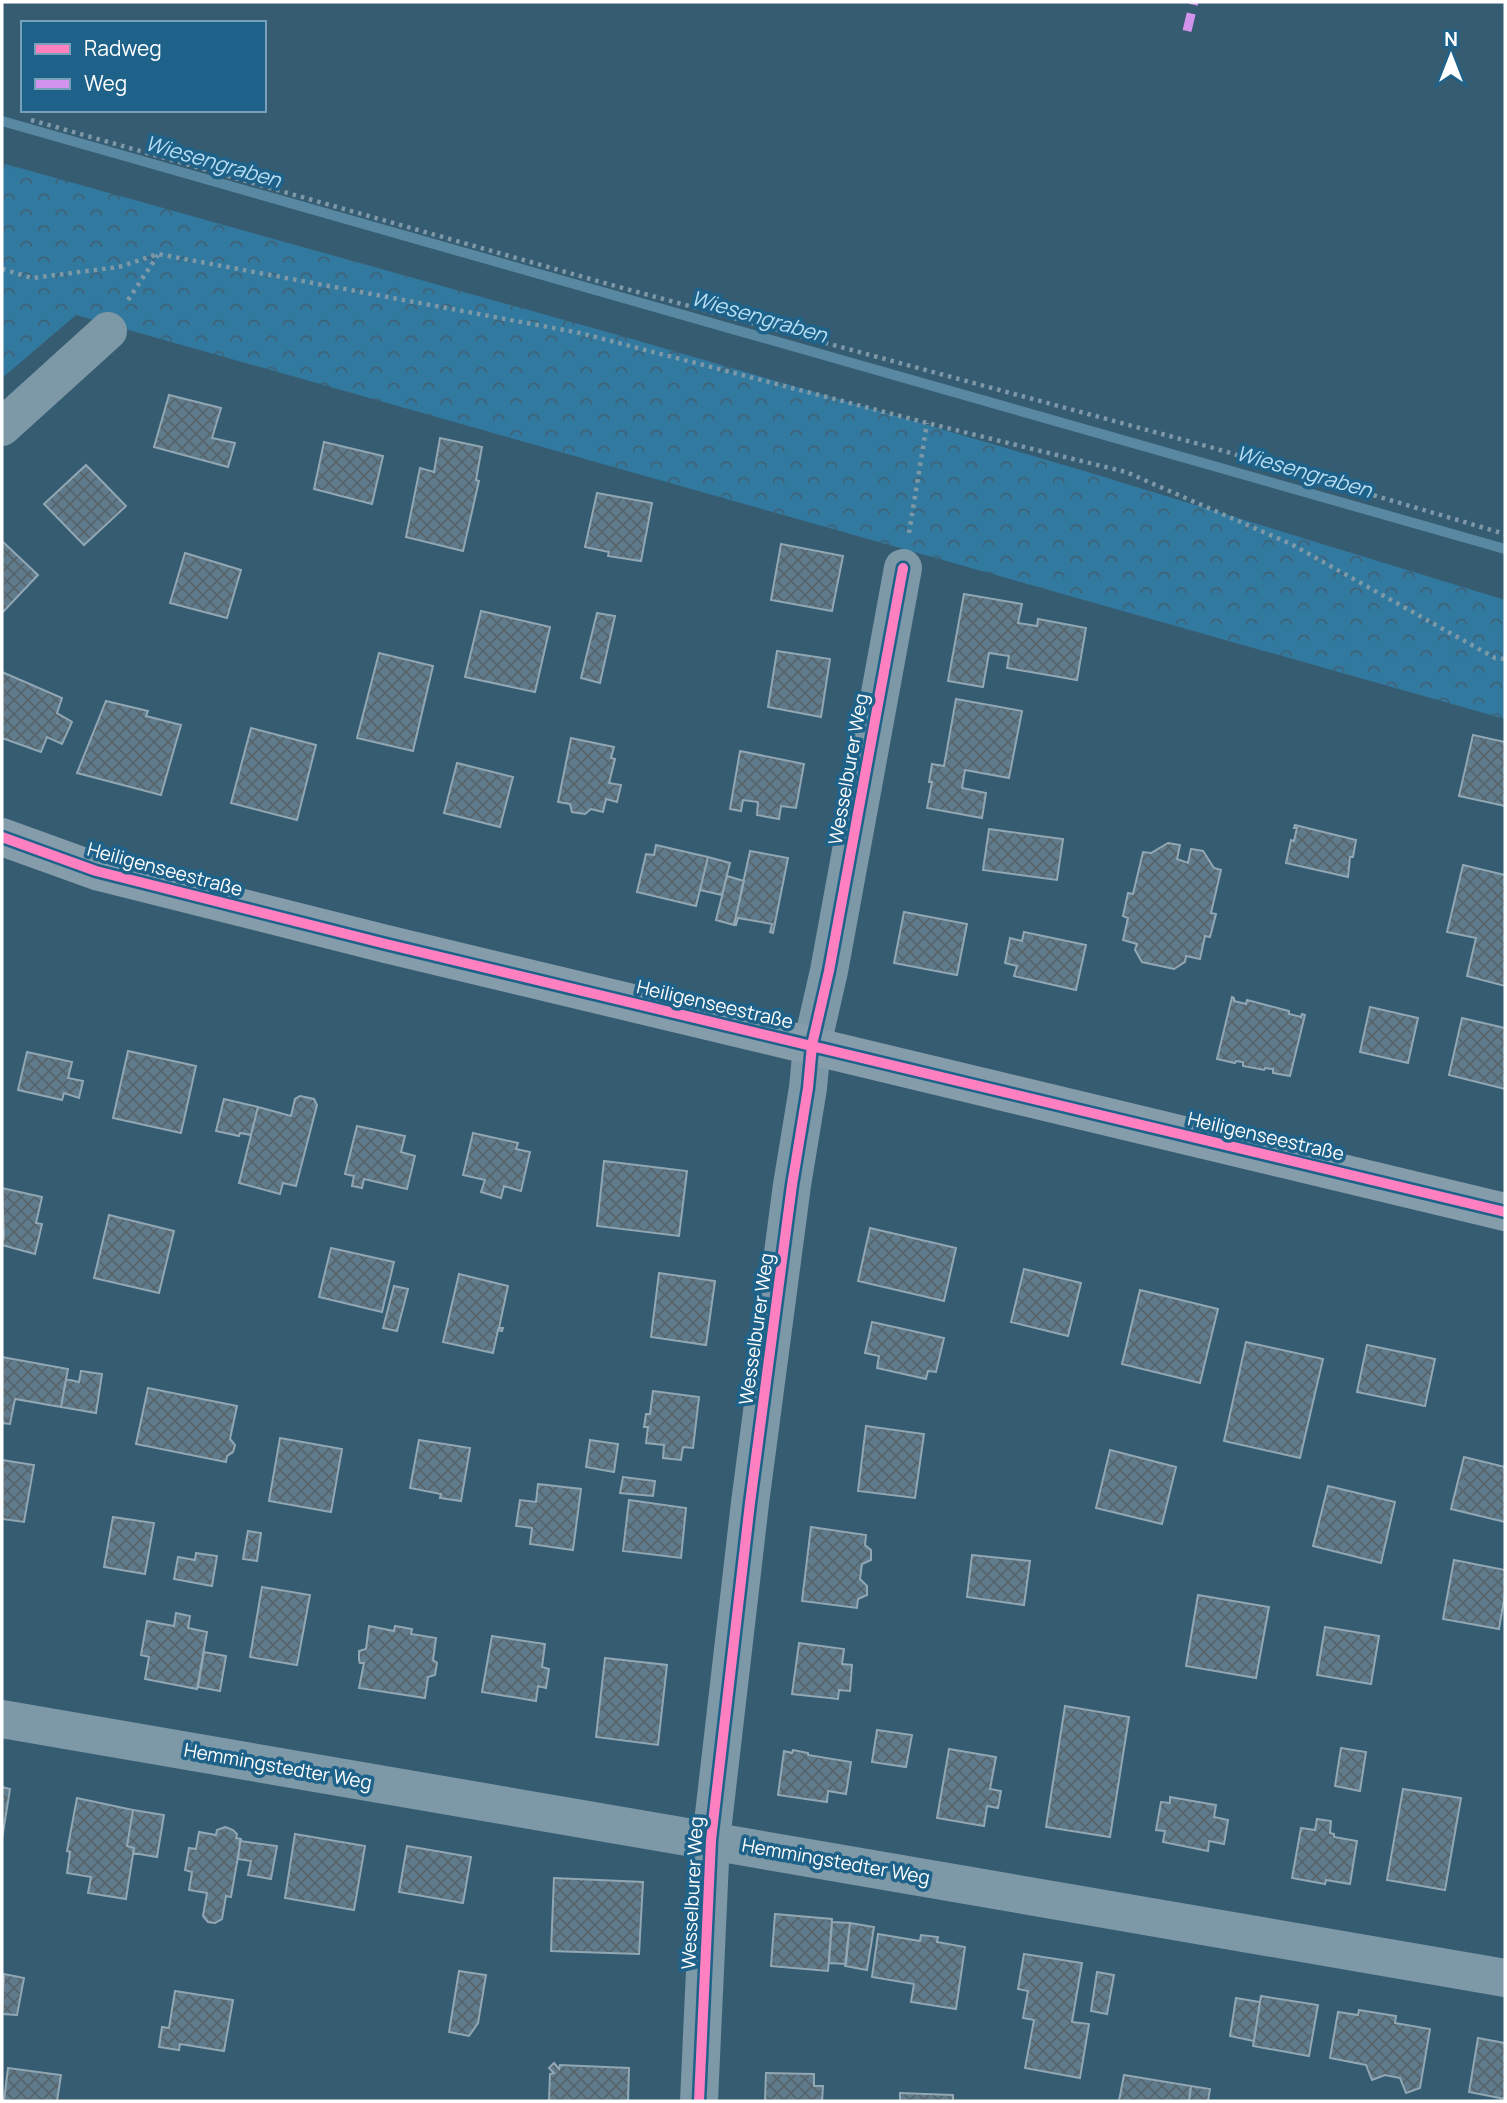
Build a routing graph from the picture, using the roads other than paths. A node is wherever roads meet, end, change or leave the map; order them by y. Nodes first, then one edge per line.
1 (108, 331) road end
2 (2, 427) edge
3 (903, 568) road end
4 (2, 837) edge
5 (811, 1045) junction
6 (1505, 1212) edge
7 (2, 1719) edge
8 (711, 1840) junction
9 (1505, 1978) edge
10 (699, 2101) edge

1 - 2 street
3 - 5 street, Wesselburer Weg
4 - 5 main road, Heiligenseestraße
5 - 6 main road, Heiligenseestraße
5 - 8 street, Wesselburer Weg
7 - 8 street, Hemmingstedter Weg
8 - 9 street, Hemmingstedter Weg
8 - 10 street, Wesselburer Weg

